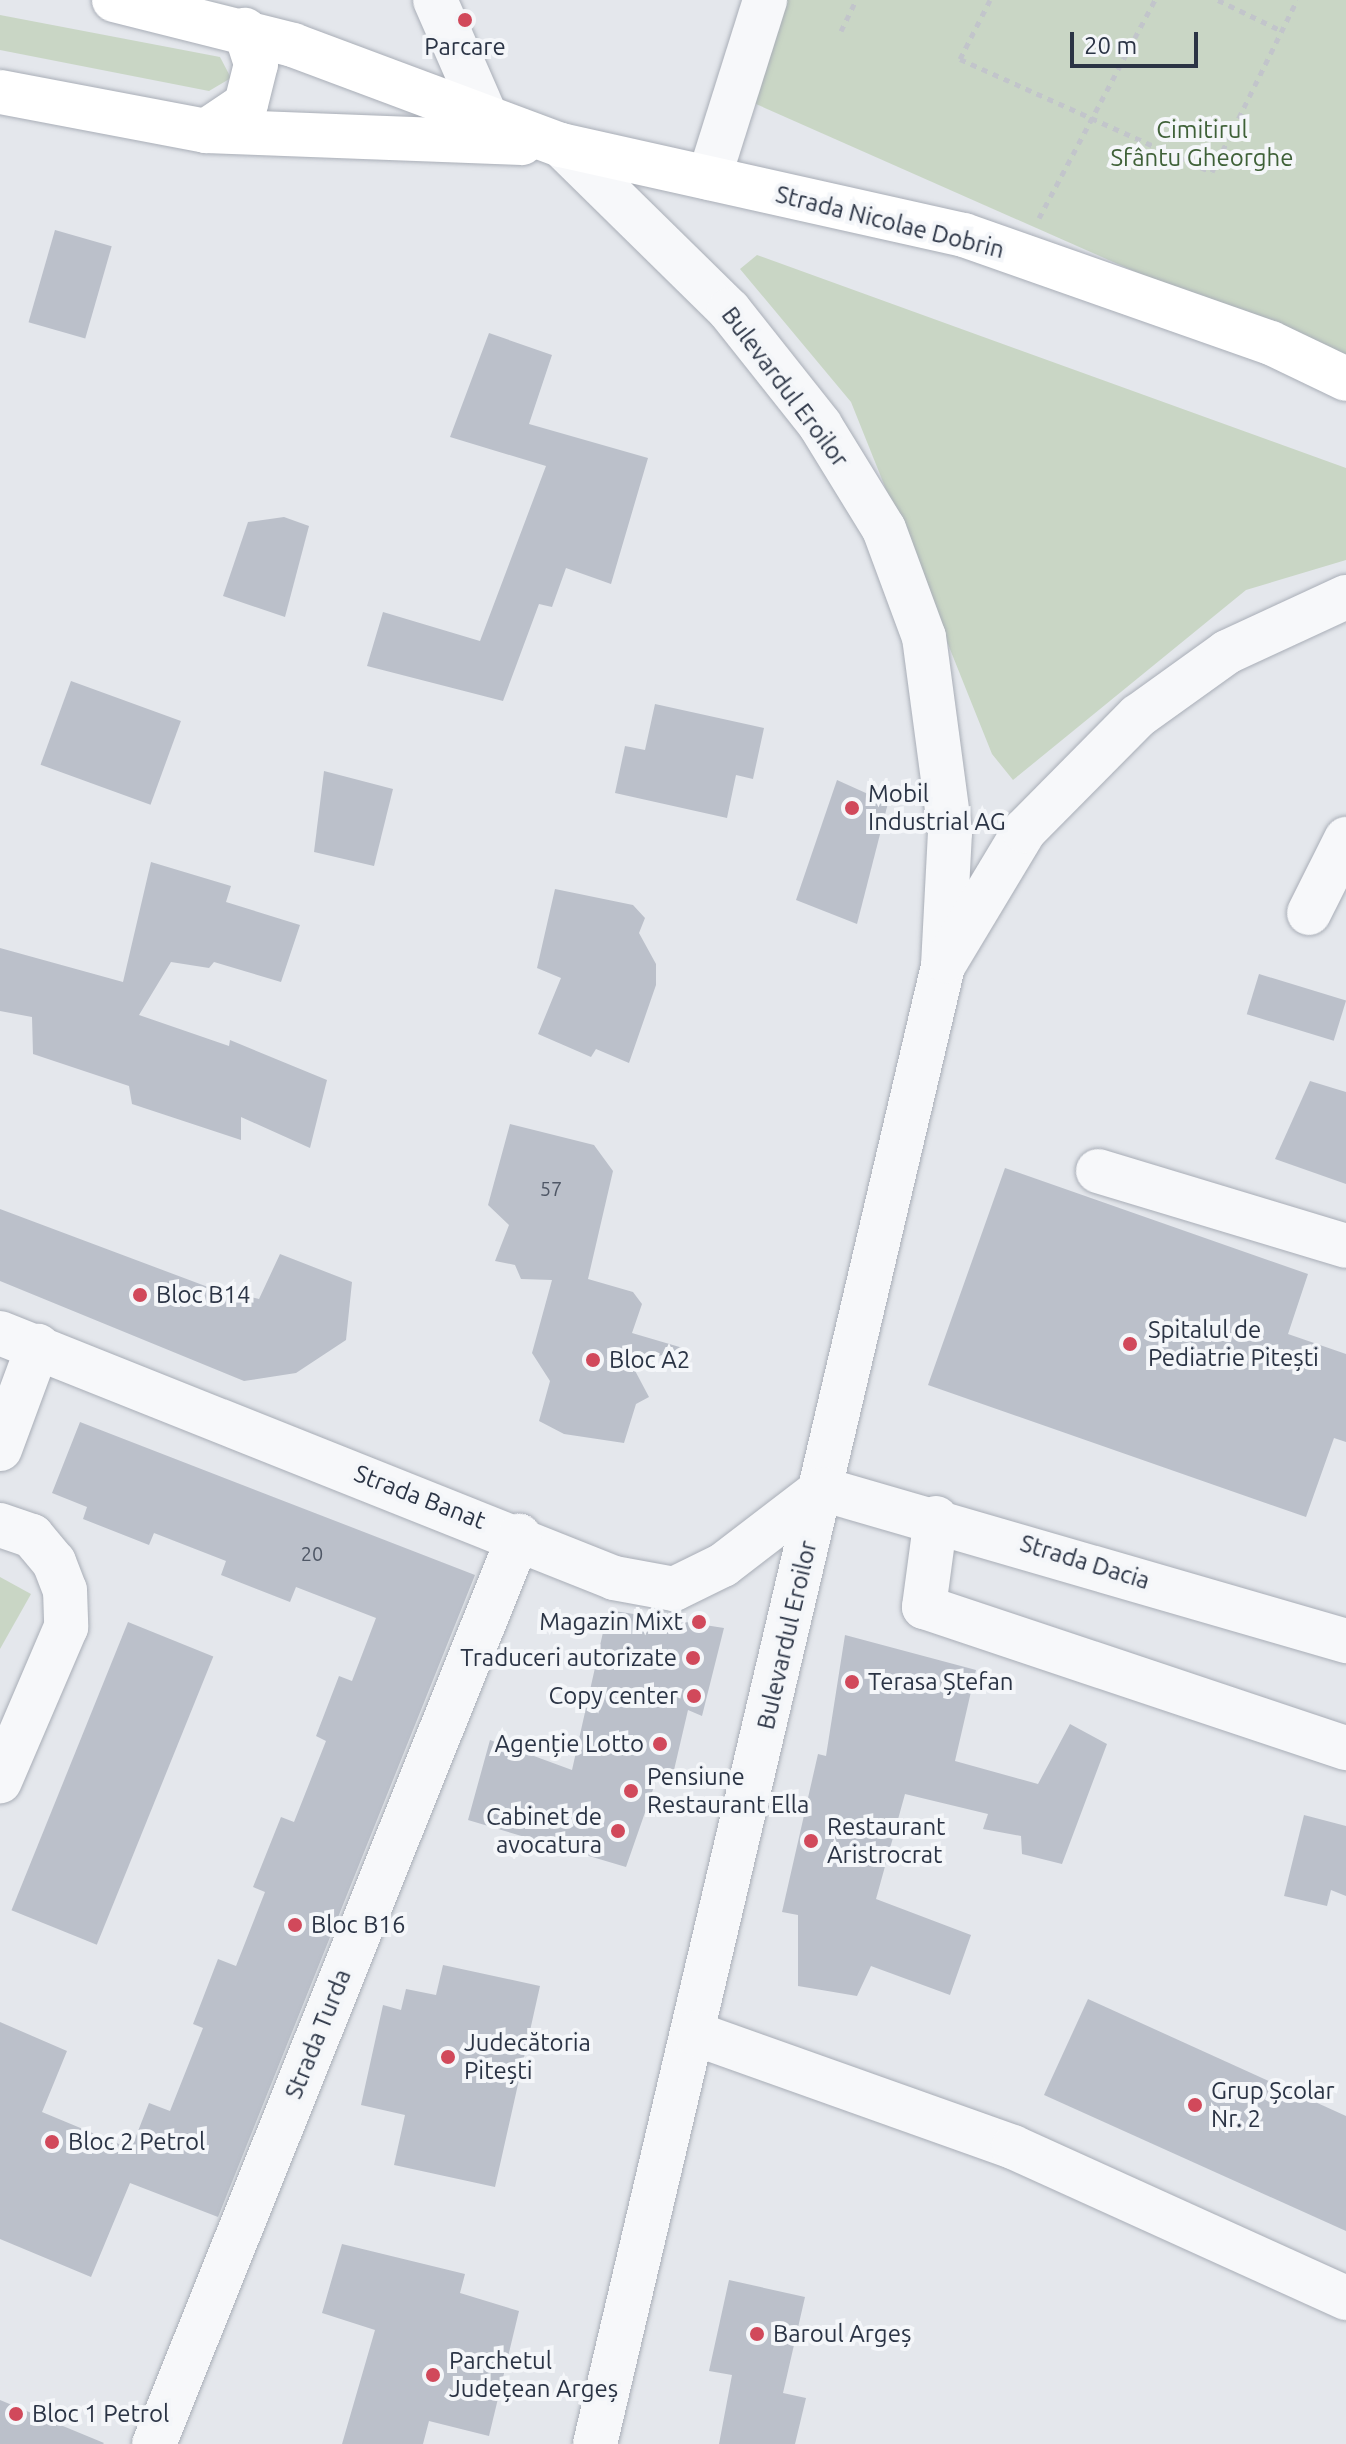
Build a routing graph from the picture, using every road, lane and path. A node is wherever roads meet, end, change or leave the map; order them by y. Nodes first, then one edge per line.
1 (114, 0) edge
2 (435, 0) edge
3 (765, 0) edge
4 (856, 0) edge
5 (990, 0) edge
6 (1155, 0) edge
7 (1218, 0) edge
8 (1297, 0) edge
9 (245, 30) junction
10 (841, 31) dead end
11 (1282, 31) junction
12 (0, 92) edge
13 (486, 117) junction
14 (1093, 119) junction
15 (206, 131) junction
16 (561, 145) junction
17 (709, 178) junction
18 (1018, 254) junction
19 (1346, 379) edge
20 (1346, 597) edge
21 (1346, 839) edge
22 (1309, 913) dead end
23 (943, 966) junction
24 (1098, 1171) dead end
25 (1346, 1246) edge
26 (19, 1340) edge
27 (0, 1449) edge
28 (822, 1489) junction
29 (936, 1518) junction
30 (0, 1525) edge
31 (519, 1536) junction
32 (1346, 1641) edge
33 (1346, 1748) edge
34 (0, 1781) edge
35 (693, 2033) junction
36 (1346, 2298) edge
37 (154, 2444) edge
38 (595, 2444) edge

1 - 9 main road, Strada Nicolae Dobrin
2 - 13 street
3 - 17 street
4 - 10 path
5 - 14 path
6 - 14 path
7 - 11 path
8 - 11 path
9 - 13 main road, Strada Nicolae Dobrin
9 - 15 main road
11 - 14 path
12 - 15 main road, Strada Nicolae Dobrin
13 - 16 main road, Strada Nicolae Dobrin
14 - 18 path
15 - 16 main road, Strada Nicolae Dobrin
16 - 17 main road, Strada Nicolae Dobrin
16 - 23 street, Bulevardul Eroilor
17 - 18 main road, Strada Nicolae Dobrin
18 - 19 main road, Strada Nicolae Dobrin
20 - 23 street, Bulevardul Eroilor
21 - 22 street
23 - 28 street, Bulevardul Eroilor
24 - 25 street
26 - 27 street
26 - 31 street, Strada Banat
28 - 29 street, Strada Dacia
28 - 31 street, Strada Banat
28 - 35 street, Bulevardul Eroilor
29 - 32 street, Strada Dacia
29 - 33 street
30 - 34 street
31 - 37 street, Strada Turda
35 - 36 street
35 - 38 street, Bulevardul Eroilor

